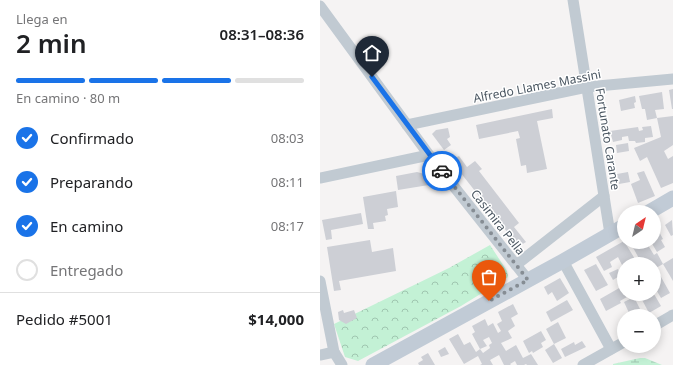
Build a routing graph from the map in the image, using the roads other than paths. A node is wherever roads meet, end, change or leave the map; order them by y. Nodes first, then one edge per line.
1 (573, 0) edge
2 (320, 6) edge
3 (673, 79) edge
4 (587, 87) junction
5 (407, 125) junction
6 (429, 155) junction
7 (320, 178) edge
8 (604, 196) junction
9 (673, 198) edge
10 (661, 205) edge
11 (617, 230) edge
12 (610, 234) junction
13 (563, 261) junction
14 (516, 265) junction
15 (528, 280) junction
16 (320, 281) edge
17 (673, 315) edge
18 (661, 322) edge
19 (617, 346) edge
20 (611, 349) junction
21 (334, 352) junction
22 (320, 355) edge
23 (342, 365) edge
24 (373, 365) edge
25 (583, 365) edge

1 - 4 street, Fortunato Carante
2 - 5 street, Casimira Pella
3 - 4 street, Alfredo Llames Massini
4 - 5 street, Alfredo Llames Massini
4 - 8 street, Fortunato Carante
5 - 6 street, Casimira Pella
6 - 7 street
6 - 14 street, Casimira Pella
8 - 12 street, Fortunato Carante
8 - 14 street
9 - 10 main road
11 - 12 main road
12 - 13 main road
13 - 15 main road
13 - 20 street
14 - 15 street, Casimira Pella
15 - 24 main road
16 - 21 street
17 - 18 street
19 - 20 street
20 - 25 street
21 - 22 street
21 - 23 street

